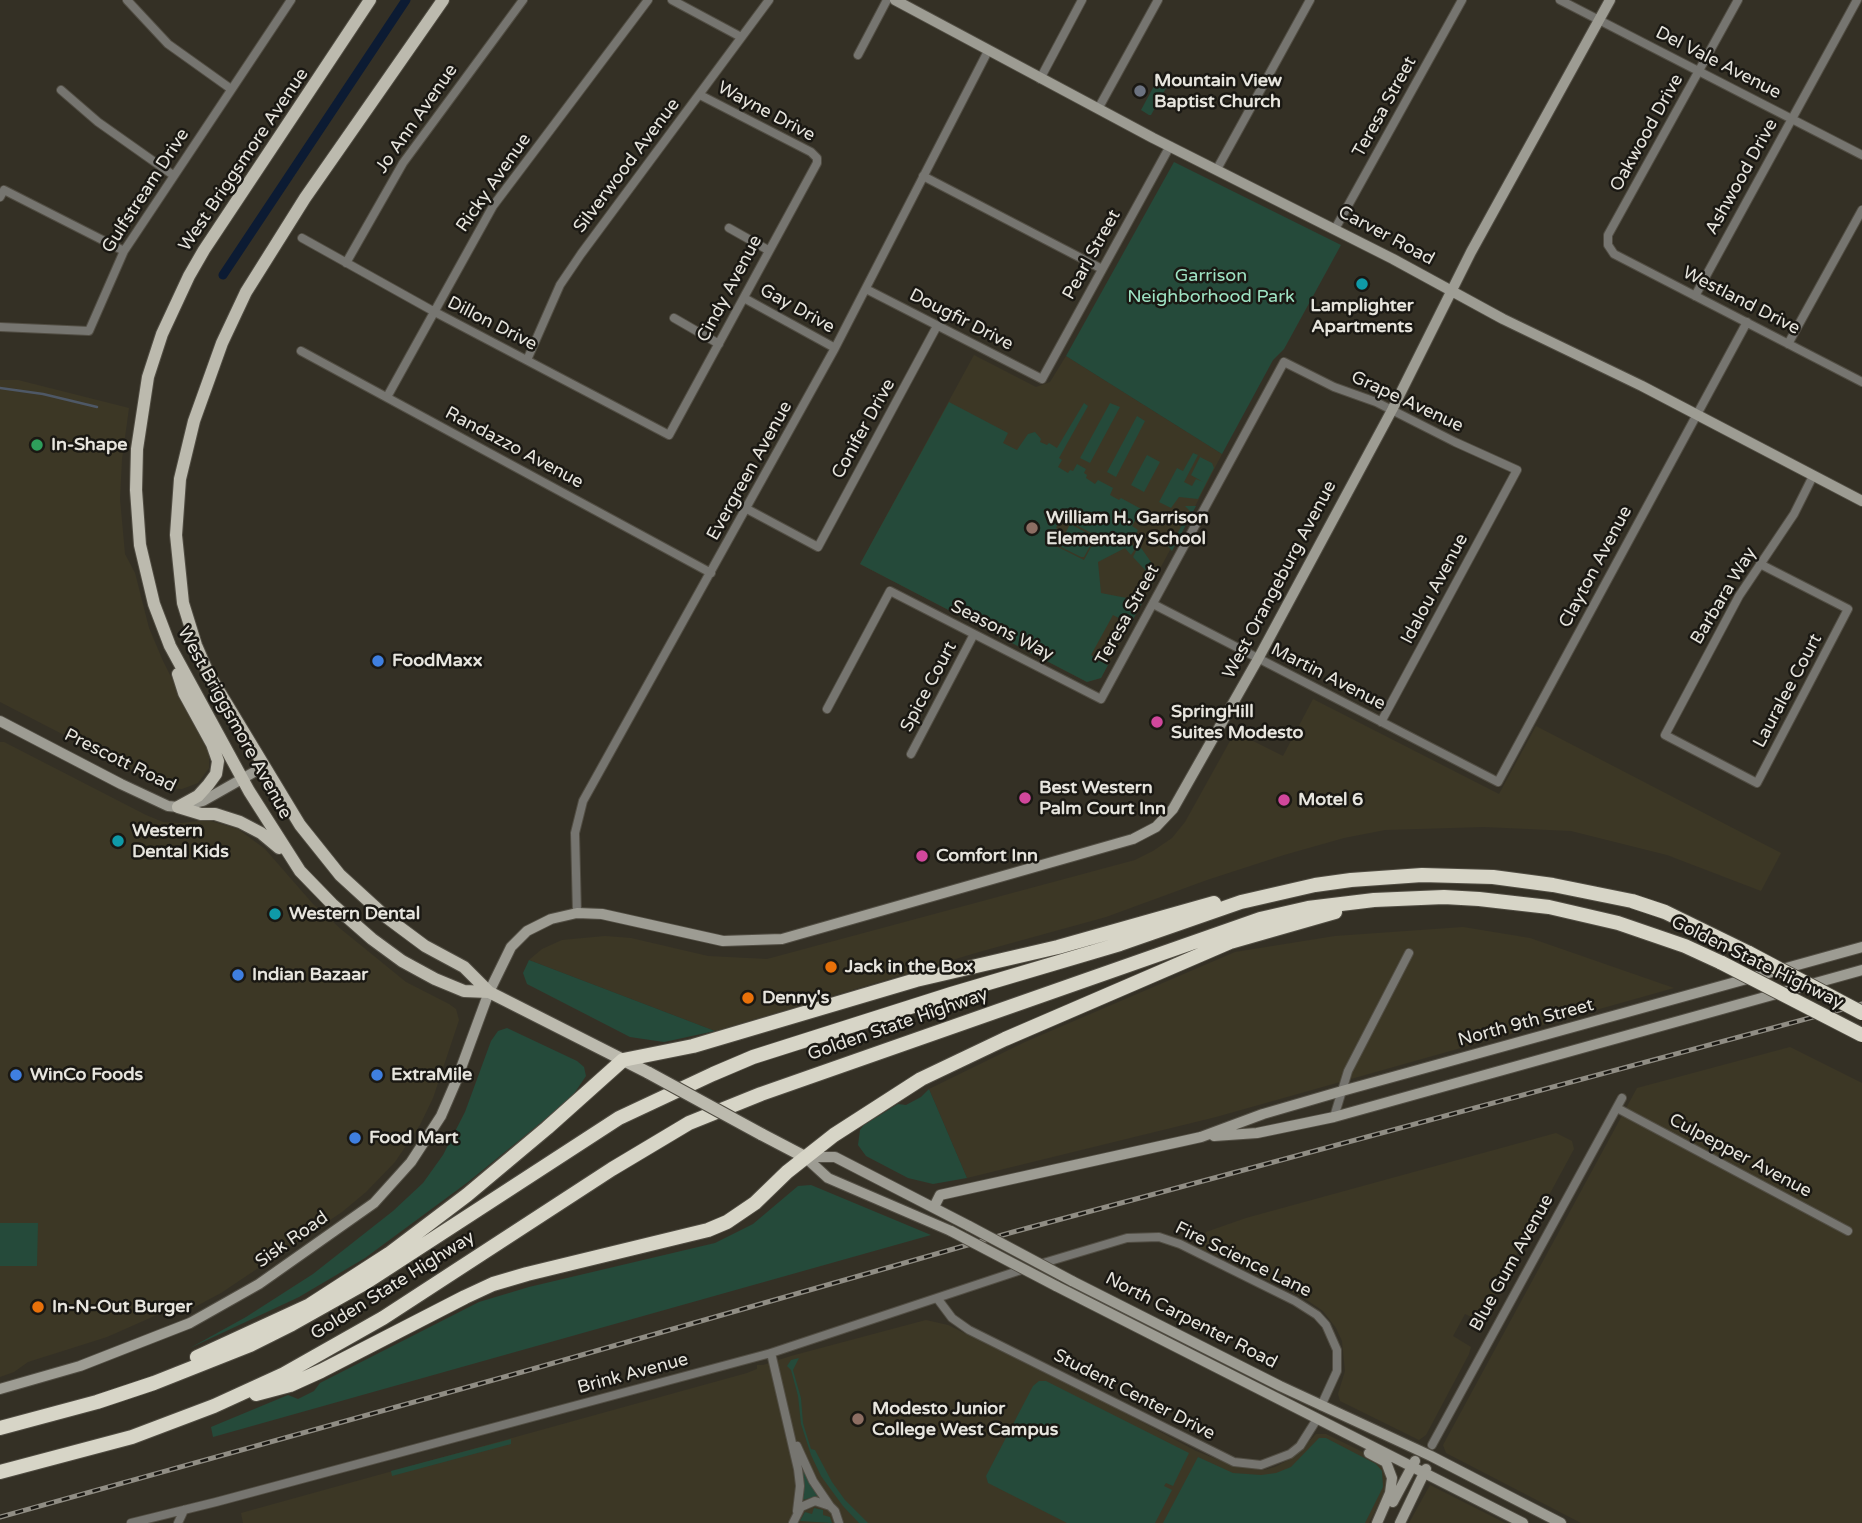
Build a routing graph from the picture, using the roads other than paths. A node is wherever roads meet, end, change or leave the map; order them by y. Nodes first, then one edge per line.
1 (127, 0) edge
2 (370, 0) edge
3 (443, 0) edge
4 (523, 0) edge
5 (648, 0) edge
6 (672, 0) edge
7 (769, 0) edge
8 (887, 0) edge
9 (895, 0) edge
10 (1082, 0) edge
11 (1158, 0) edge
12 (1310, 0) edge
13 (1462, 0) edge
14 (1560, 0) edge
15 (1610, 0) edge
16 (1738, 0) edge
17 (1857, 0) edge
18 (286, 2) edge
19 (1599, 20) junction
20 (741, 37) junction
21 (988, 51) junction
22 (858, 55) dead end
23 (1699, 71) junction
24 (1040, 79) junction
25 (231, 89) junction
26 (61, 90) dead end
27 (700, 95) junction
28 (1098, 108) junction
29 (1792, 118) junction
30 (1170, 146) junction
31 (1862, 155) edge
32 (817, 158) joint
33 (1217, 169) junction
34 (173, 174) junction
35 (923, 176) junction
36 (0, 197) edge
37 (1862, 210) edge
38 (729, 228) dead end
39 (1335, 229) junction
40 (302, 237) dead end
41 (1608, 245) joint
42 (768, 250) junction
43 (124, 251) junction
44 (346, 263) junction
45 (1102, 269) junction
46 (866, 289) junction
47 (1452, 291) junction
48 (1695, 296) junction
49 (744, 298) junction
50 (433, 312) junction
51 (674, 318) dead end
52 (1747, 321) junction
53 (937, 326) junction
54 (0, 327) edge
55 (719, 344) junction
56 (1788, 344) junction
57 (835, 348) junction
58 (301, 351) dead end
59 (527, 360) junction
60 (1284, 362) joint
61 (1042, 379) joint
62 (1862, 382) edge
63 (387, 397) junction
64 (1392, 410) junction
65 (1696, 415) junction
66 (669, 435) joint
67 (1517, 470) joint
68 (1813, 476) junction
69 (1862, 501) edge
70 (747, 509) junction
71 (1760, 564) junction
72 (712, 573) junction
73 (1153, 604) junction
74 (974, 634) junction
75 (170, 646) junction
76 (1258, 659) junction
77 (1101, 699) joint
78 (827, 709) dead end
79 (0, 722) edge
80 (1381, 722) junction
81 (1665, 735) joint
82 (911, 754) dead end
83 (1452, 759) joint
84 (263, 767) junction
85 (242, 779) junction
86 (178, 807) junction
87 (293, 862) junction
88 (1315, 885) junction
89 (1374, 900) junction
90 (577, 913) junction
91 (1862, 947) edge
92 (1409, 954) dead end
93 (1862, 970) edge
94 (489, 992) junction
95 (1862, 1013) edge
96 (1862, 1035) edge
97 (623, 1060) junction
98 (1342, 1091) junction
99 (1622, 1098) dead end
100 (1617, 1108) junction
101 (1334, 1117) junction
102 (1201, 1137) junction
103 (805, 1157) junction
104 (934, 1207) junction
105 (1848, 1231) dead end
106 (1138, 1236) joint
107 (937, 1298) junction
108 (771, 1353) junction
109 (0, 1389) edge
110 (97, 1402) junction
111 (214, 1406) junction
112 (1321, 1406) junction
113 (1317, 1419) junction
114 (0, 1428) edge
115 (790, 1431) junction
116 (1431, 1450) junction
117 (1419, 1452) junction
118 (1412, 1466) junction
119 (0, 1472) edge
120 (1424, 1473) junction
121 (832, 1508) junction
122 (184, 1510) junction
123 (797, 1511) junction
124 (793, 1522) edge
125 (131, 1523) edge
126 (178, 1523) edge
127 (839, 1523) edge
128 (845, 1523) edge
129 (1379, 1523) edge
130 (1400, 1523) edge
131 (1523, 1523) edge
132 (1561, 1523) edge

1 - 25 street
2 - 75 main road, West Briggsmore Avenue
3 - 84 main road, West Briggsmore Avenue
4 - 44 street, Jo Ann Avenue
5 - 50 street, Ricky Avenue
6 - 20 street
7 - 20 street, Silverwood Avenue
8 - 22 street
9 - 21 street, Carver Road
10 - 24 street
11 - 28 street
12 - 33 street
13 - 39 street, Teresa Street
14 - 19 street, Del Vale Avenue
15 - 19 street, West Orangeburg Avenue
16 - 23 street, Oakwood Drive
17 - 29 street, Ashwood Drive
18 - 25 street, Gulfstream Drive
19 - 23 street, Del Vale Avenue
19 - 47 street, West Orangeburg Avenue
20 - 27 street, Silverwood Avenue
21 - 24 street, Carver Road
21 - 35 street, Evergreen Avenue
23 - 29 street, Del Vale Avenue
23 - 41 street, Oakwood Drive
24 - 28 street, Carver Road
25 - 34 street, Gulfstream Drive
26 - 34 street
27 - 32 street, Wayne Drive
27 - 59 street, Silverwood Avenue
28 - 30 street, Carver Road
29 - 31 street, Del Vale Avenue
29 - 48 street, Ashwood Drive
30 - 33 street, Carver Road
30 - 45 street, Pearl Street
32 - 42 street, Cindy Avenue
33 - 39 street, Carver Road
34 - 43 street, Gulfstream Drive
35 - 45 street
35 - 46 street, Evergreen Avenue
36 - 43 street
37 - 56 street
38 - 42 street
39 - 47 street, Carver Road
40 - 44 street, Dillon Drive
41 - 48 street, Westland Drive
42 - 49 street, Cindy Avenue
43 - 54 street, Gulfstream Drive
44 - 50 street, Dillon Drive
45 - 61 street, Pearl Street
46 - 53 street, Dougfir Drive
46 - 57 street, Evergreen Avenue
47 - 64 street, West Orangeburg Avenue
47 - 65 street, Carver Road
48 - 52 street, Westland Drive
49 - 55 street, Cindy Avenue
49 - 57 street, Gay Drive
50 - 59 street, Dillon Drive
50 - 63 street, Ricky Avenue
51 - 55 street
52 - 56 street, Westland Drive
52 - 65 street, Clayton Avenue
53 - 61 street, Dougfir Drive
53 - 70 street, Conifer Drive
55 - 66 street, Cindy Avenue
56 - 62 street, Westland Drive
57 - 70 street, Evergreen Avenue
58 - 63 street, Randazzo Avenue
59 - 66 street, Dillon Drive
60 - 64 street, Grape Avenue
60 - 73 street, Teresa Street
63 - 72 street, Randazzo Avenue
64 - 67 street, Grape Avenue
64 - 76 street, West Orangeburg Avenue
65 - 68 street, Carver Road
65 - 83 street, Clayton Avenue
67 - 80 street, Idalou Avenue
68 - 69 street, Carver Road
68 - 71 street, Barbara Way
70 - 72 street, Evergreen Avenue
71 - 81 street, Barbara Way
71 - 81 street, Lauralee Court
72 - 90 street, Evergreen Avenue
73 - 76 street, Martin Avenue
73 - 77 street, Teresa Street
74 - 77 street, Seasons Way
74 - 78 street, Seasons Way
74 - 82 street, Spice Court
75 - 85 main road, West Briggsmore Avenue
75 - 86 main road
76 - 80 street, Martin Avenue
76 - 90 street, West Orangeburg Avenue
79 - 86 street, Prescott Road
80 - 83 street, Martin Avenue
84 - 85 street, Prescott Road
84 - 94 main road, West Briggsmore Avenue
85 - 86 street, Prescott Road
85 - 87 main road, West Briggsmore Avenue
86 - 87 main road
87 - 94 main road, West Briggsmore Avenue
88 - 95 highway, Golden State Highway, bridge
88 - 97 highway
88 - 110 highway, Golden State Highway
89 - 96 highway, Golden State Highway, bridge
89 - 103 highway
89 - 111 highway, Golden State Highway
90 - 94 street, West Orangeburg Avenue
91 - 98 street, North 9th Street
92 - 98 street
93 - 101 street, North 9th Street
94 - 97 main road, West Briggsmore Avenue
94 - 109 street, Sisk Road
97 - 103 main road, North Carpenter Road, bridge
97 - 110 highway
98 - 101 street
98 - 102 street, North 9th Street
99 - 100 street, Blue Gum Avenue
100 - 105 street, Culpepper Avenue
100 - 116 street, Blue Gum Avenue
101 - 102 street, North 9th Street
102 - 104 street, North 9th Street
103 - 104 street, North Carpenter Road
103 - 111 highway
103 - 113 street, North Carpenter Road, bridge
104 - 112 street, North Carpenter Road, bridge
106 - 107 street, Brink Avenue
106 - 112 street, Fire Science Lane
107 - 108 street, Brink Avenue
107 - 113 street, Student Center Drive
108 - 115 street
108 - 122 street, Brink Avenue
110 - 114 highway, Golden State Highway
111 - 119 highway, Golden State Highway
112 - 117 street, North Carpenter Road
113 - 118 street, North Carpenter Road
113 - 129 street
115 - 121 street
115 - 123 street
116 - 117 street, North Carpenter Road
116 - 120 street, Blue Gum Avenue
116 - 132 street, North Carpenter Road
117 - 118 street
118 - 120 street, North Carpenter Road
118 - 129 street
120 - 130 street, Blue Gum Avenue
120 - 131 street, North Carpenter Road
121 - 123 street
121 - 127 street
121 - 128 street
122 - 125 street, Brink Avenue
122 - 126 street
123 - 124 street

